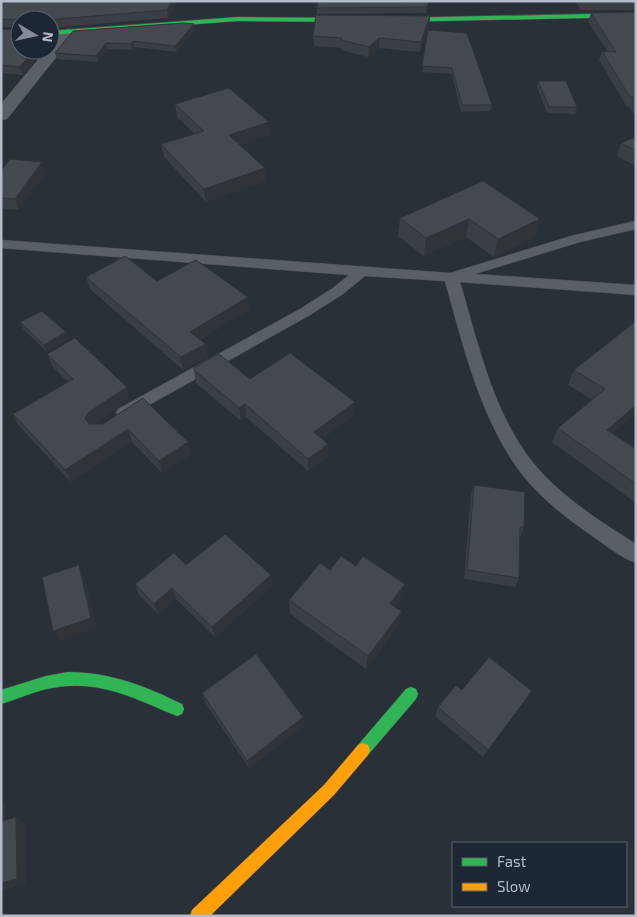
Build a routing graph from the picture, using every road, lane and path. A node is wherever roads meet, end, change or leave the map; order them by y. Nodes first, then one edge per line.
1 (636, 15) edge
2 (60, 33) edge
3 (68, 33) junction
4 (5, 106) edge
5 (636, 226) edge
6 (1, 244) edge
7 (362, 271) junction
8 (451, 278) junction
9 (636, 290) edge
10 (114, 420) edge
11 (636, 555) edge
12 (412, 694) dead end
13 (1, 697) edge
14 (177, 709) dead end
15 (198, 916) edge

1 - 3 street
2 - 3 street
3 - 4 street
5 - 8 lane
6 - 7 lane
7 - 8 lane
7 - 10 lane
8 - 9 lane
8 - 11 lane
12 - 15 street
13 - 14 street

